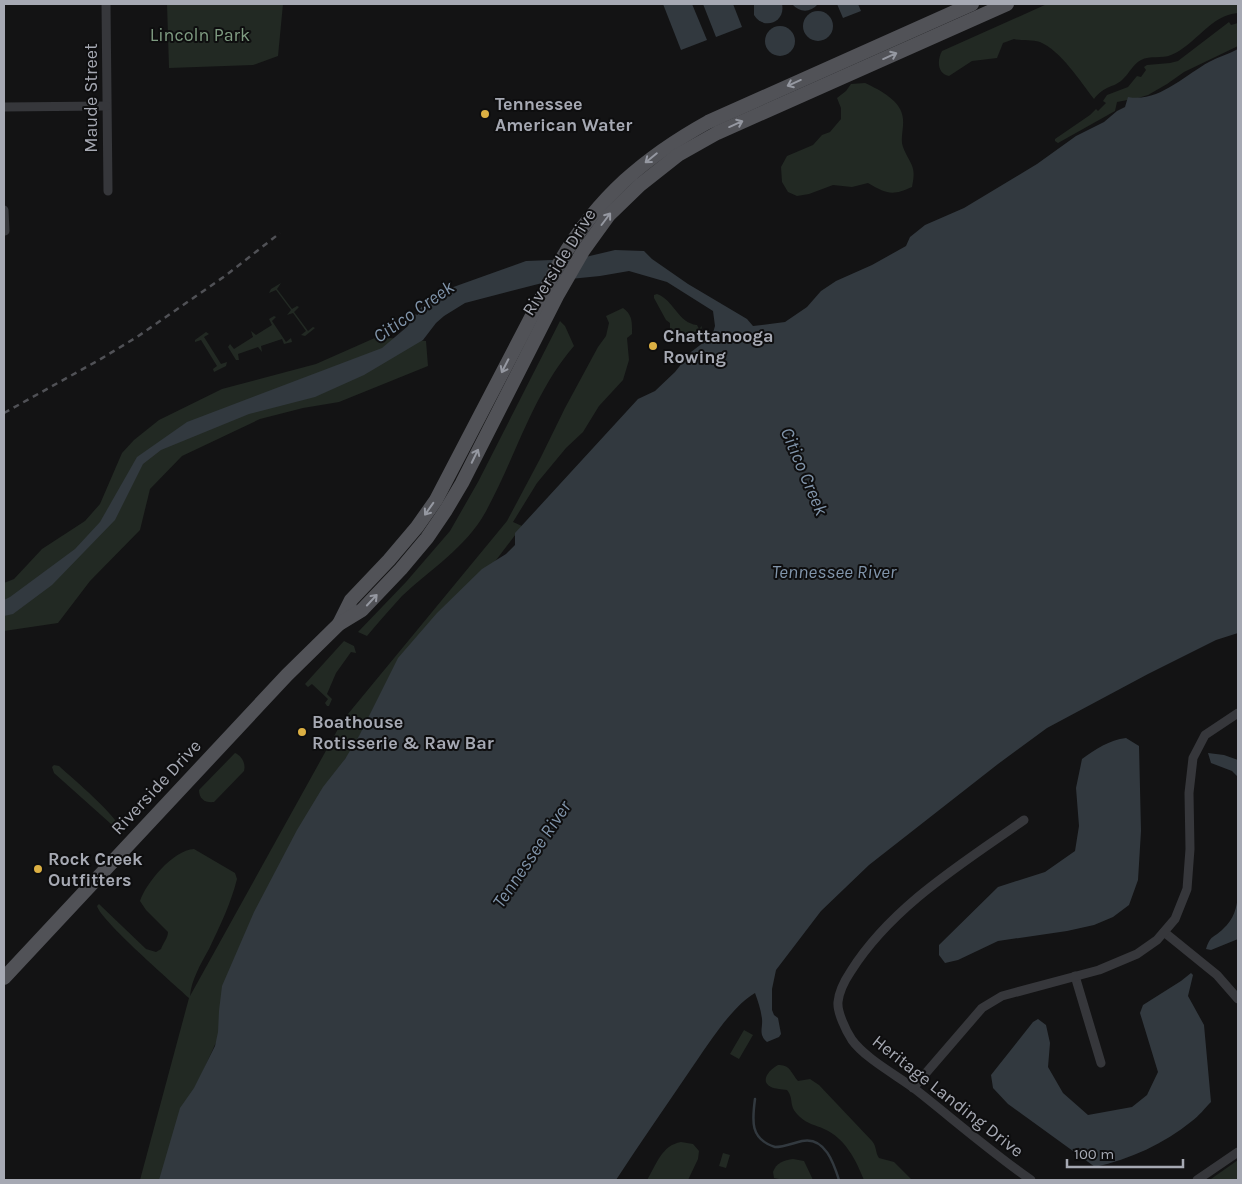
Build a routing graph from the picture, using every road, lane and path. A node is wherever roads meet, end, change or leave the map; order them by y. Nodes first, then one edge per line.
1 (106, 4) edge
2 (972, 4) edge
3 (1007, 4) edge
4 (106, 106) junction
5 (4, 107) edge
6 (108, 191) dead end
7 (4, 210) edge
8 (4, 231) edge
9 (339, 624) junction
10 (1238, 713) edge
11 (1024, 820) dead end
12 (1164, 932) junction
13 (1075, 976) junction
14 (4, 978) edge
15 (1238, 999) edge
16 (1101, 1063) dead end
17 (914, 1088) junction
18 (1238, 1152) edge
19 (1031, 1180) edge
20 (1197, 1180) edge

1 - 4 street, Maude Street
2 -> 9 main road, Riverside Drive
9 -> 3 main road, Riverside Drive
4 - 5 street
4 - 6 street, Maude Street
7 - 8 street
9 - 14 main road, Riverside Drive
10 - 12 street
11 - 17 street, Heritage Landing Drive
12 - 13 street
12 - 15 street
13 - 16 street
13 - 17 street
17 - 19 street, Heritage Landing Drive
18 - 20 street

